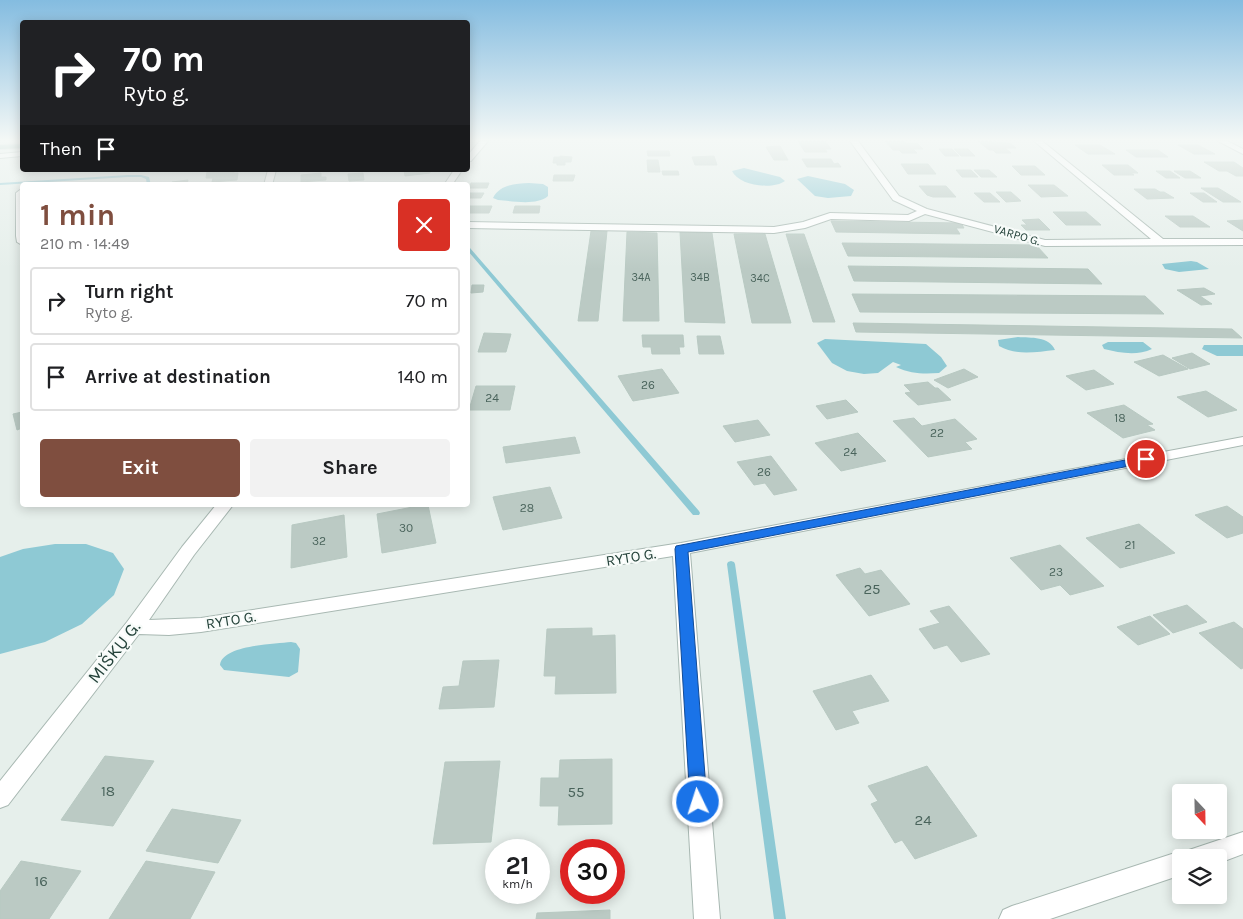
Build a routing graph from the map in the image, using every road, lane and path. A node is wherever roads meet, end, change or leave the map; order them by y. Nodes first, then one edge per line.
1 (886, 184) edge
2 (1090, 184) edge
3 (924, 211) junction
4 (470, 225) edge
5 (1160, 242) junction
6 (1243, 242) edge
7 (1243, 441) edge
8 (223, 507) edge
9 (681, 549) junction
10 (134, 627) junction
11 (0, 798) edge
12 (1243, 843) edge
13 (1225, 849) edge
14 (1172, 866) edge
15 (707, 919) edge
16 (1012, 919) edge

1 - 3 street, VARPO G.
2 - 5 street
3 - 4 street
3 - 5 street, VARPO G.
5 - 6 street, VARPO G.
7 - 9 street, RYTO G.
8 - 10 street, MIŠKŲ G.
9 - 10 street, RYTO G.
9 - 15 street
10 - 11 street, MIŠKŲ G.
12 - 13 street
14 - 16 street

